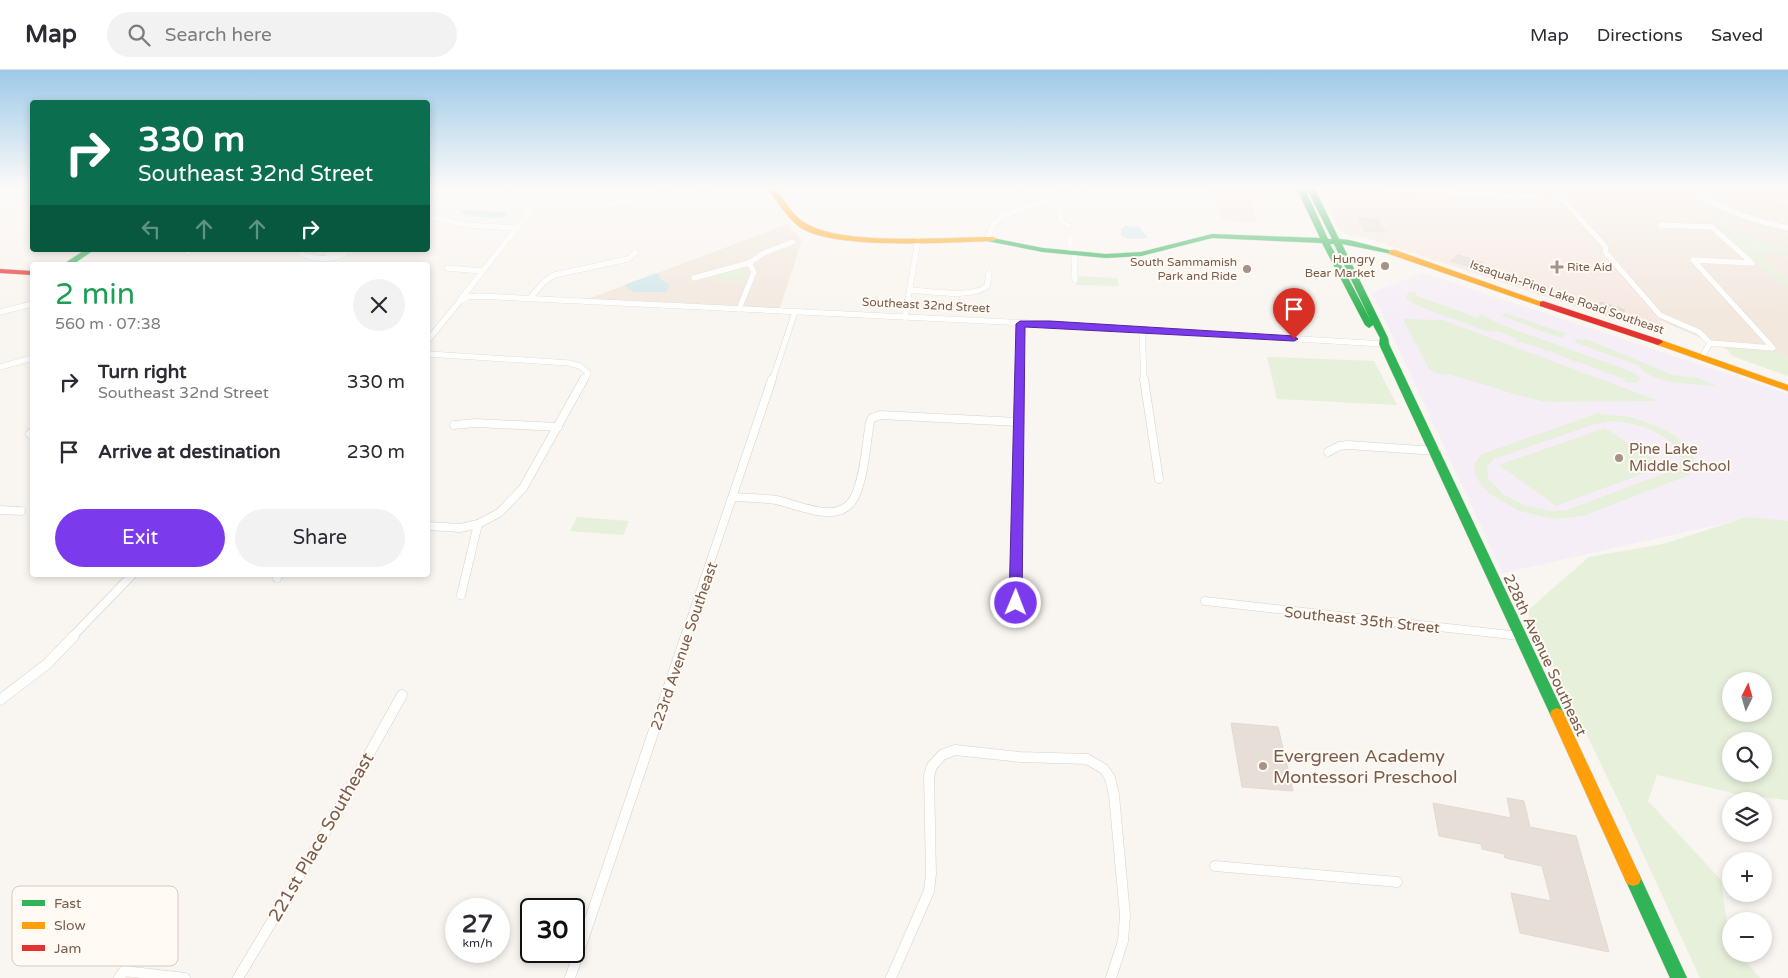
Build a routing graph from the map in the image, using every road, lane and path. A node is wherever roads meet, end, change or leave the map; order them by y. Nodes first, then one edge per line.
1 (515, 229) edge
2 (809, 229) edge
3 (990, 229) edge
4 (1324, 229) edge
5 (1326, 229) edge
6 (1590, 229) edge
7 (1715, 229) edge
8 (987, 239) junction
9 (918, 240) junction
10 (1330, 241) junction
11 (793, 242) dead end
12 (1071, 247) junction
13 (87, 252) edge
14 (301, 252) edge
15 (636, 252) dead end
16 (328, 256) dead end
17 (71, 262) edge
18 (748, 263) junction
19 (447, 268) dead end
20 (482, 270) junction
21 (0, 271) edge
22 (30, 273) edge
23 (989, 273) dead end
24 (694, 278) dead end
25 (1075, 280) dead end
26 (910, 290) junction
27 (530, 298) junction
28 (460, 301) junction
29 (30, 304) edge
30 (739, 309) junction
31 (0, 312) edge
32 (795, 312) junction
33 (904, 317) junction
34 (1020, 324) junction
35 (1142, 330) junction
36 (430, 338) edge
37 (1710, 343) junction
38 (1384, 344) junction
39 (430, 354) edge
40 (1702, 357) junction
41 (30, 359) edge
42 (0, 367) edge
43 (1788, 382) edge
44 (1788, 388) edge
45 (1020, 422) junction
46 (454, 425) dead end
47 (558, 427) junction
48 (1436, 451) junction
49 (1328, 452) dead end
50 (1159, 479) dead end
51 (734, 498) junction
52 (0, 510) edge
53 (21, 511) dead end
54 (478, 524) junction
55 (430, 526) edge
56 (130, 577) edge
57 (461, 596) dead end
58 (1205, 601) dead end
59 (1016, 603) dead end
60 (1520, 636) junction
61 (402, 696) dead end
62 (0, 700) edge
63 (1215, 866) dead end
64 (1398, 882) dead end
65 (122, 974) edge
66 (185, 978) edge
67 (238, 978) edge
68 (570, 978) edge
69 (892, 978) edge
70 (1111, 978) edge
71 (1679, 978) edge

1 - 20 street
2 - 9 main road, Issaquah-Pine Lake Road Southeast
3 - 8 street
4 - 10 main road, 228th Avenue Southeast
5 - 10 main road, 228th Avenue Southeast
6 - 37 street
7 - 37 street
8 - 9 main road, Issaquah-Pine Lake Road Southeast
8 - 12 main road, Issaquah-Pine Lake Road Southeast
9 - 26 street
10 - 12 main road, Issaquah-Pine Lake Road Southeast
10 - 38 main road, 228th Avenue Southeast
10 - 40 main road, Issaquah-Pine Lake Road Southeast
11 - 18 street
12 - 25 street
13 - 17 main road
14 - 16 street
15 - 27 street
18 - 24 street
18 - 30 street
19 - 20 street
20 - 28 street
21 - 22 main road
23 - 26 street
26 - 33 street
27 - 28 street, Southeast 32nd Street
27 - 30 street, Southeast 32nd Street
28 - 36 street
29 - 31 street
30 - 32 street, Southeast 32nd Street
32 - 33 street, Southeast 32nd Street
32 - 51 street, 223rd Avenue Southeast
33 - 34 street, Southeast 32nd Street
34 - 35 street, Southeast 32nd Street
34 - 45 street
35 - 38 street, Southeast 32nd Street
35 - 50 street
37 - 40 street
38 - 48 main road, 228th Avenue Southeast
39 - 47 street
40 - 43 main road, Issaquah-Pine Lake Road Southeast
40 - 44 main road, Issaquah-Pine Lake Road Southeast
41 - 42 street
45 - 51 street
45 - 59 street
46 - 47 street
47 - 54 street
48 - 49 street
48 - 60 main road, 228th Avenue Southeast
51 - 68 street, 223rd Avenue Southeast
52 - 53 street
54 - 55 street
54 - 57 street
56 - 62 street
58 - 60 street, Southeast 35th Street
60 - 71 main road, 228th Avenue Southeast
61 - 67 street, 221st Place Southeast
63 - 64 street
65 - 66 street
69 - 70 street

